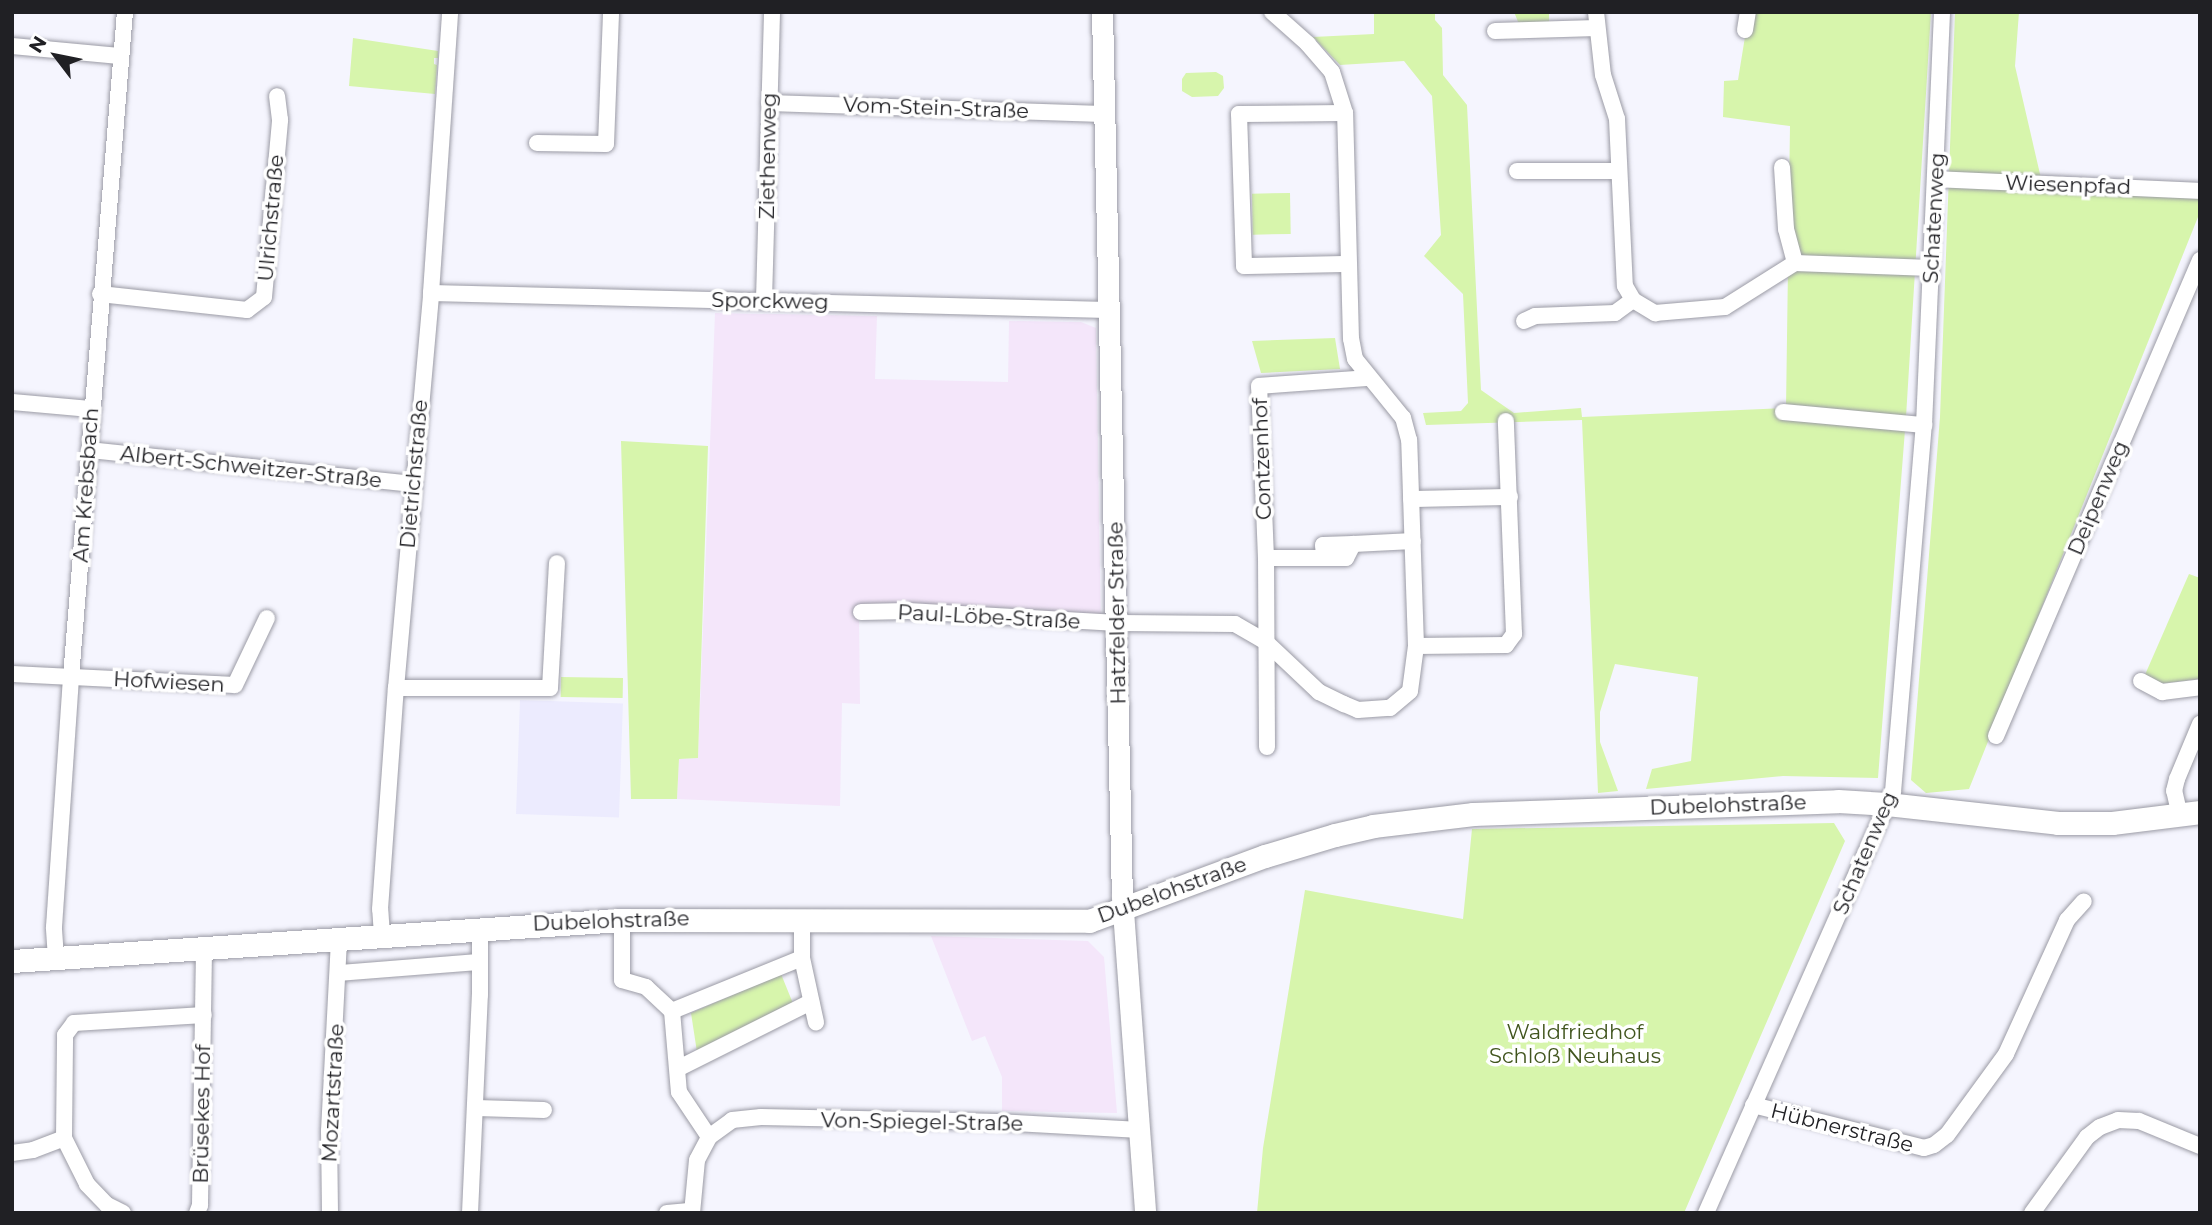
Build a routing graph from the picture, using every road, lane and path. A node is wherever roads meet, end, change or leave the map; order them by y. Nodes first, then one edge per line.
1 (125, 12) edge
2 (450, 12) edge
3 (611, 12) edge
4 (772, 12) edge
5 (1102, 12) edge
6 (1272, 12) edge
7 (1748, 12) edge
8 (1942, 12) edge
9 (1597, 20) edge
10 (1745, 30) dead end
11 (1495, 31) dead end
12 (12, 46) edge
13 (120, 56) junction
14 (276, 96) dead end
15 (769, 103) junction
16 (1345, 113) junction
17 (1103, 114) junction
18 (537, 142) dead end
19 (1782, 167) dead end
20 (1517, 171) dead end
21 (1618, 171) junction
22 (1936, 179) junction
23 (2200, 191) edge
24 (2200, 260) edge
25 (1795, 263) junction
26 (1348, 264) junction
27 (1931, 268) junction
28 (431, 293) junction
29 (100, 294) junction
30 (765, 300) junction
31 (1633, 300) junction
32 (1108, 310) junction
33 (1524, 321) dead end
34 (1369, 378) junction
35 (12, 402) edge
36 (91, 409) junction
37 (1783, 412) dead end
38 (1506, 421) dead end
39 (1924, 425) junction
40 (89, 450) junction
41 (412, 484) junction
42 (1510, 497) junction
43 (1411, 499) junction
44 (1413, 541) junction
45 (1266, 558) junction
46 (557, 563) dead end
47 (861, 612) dead end
48 (267, 618) dead end
49 (1118, 623) junction
50 (1266, 642) junction
51 (1416, 646) junction
52 (12, 674) edge
53 (71, 677) junction
54 (2141, 681) dead end
55 (2200, 687) edge
56 (396, 688) junction
57 (2200, 724) edge
58 (1996, 736) dead end
59 (1267, 747) dead end
60 (1887, 804) junction
61 (2190, 814) edge
62 (2084, 901) dead end
63 (1123, 906) junction
64 (802, 919) junction
65 (622, 920) junction
66 (480, 928) junction
67 (382, 936) junction
68 (339, 937) junction
69 (204, 948) junction
70 (56, 958) junction
71 (802, 958) junction
72 (12, 961) edge
73 (480, 962) junction
74 (339, 973) junction
75 (811, 1002) junction
76 (673, 1012) junction
77 (204, 1015) junction
78 (816, 1022) dead end
79 (678, 1068) junction
80 (1753, 1105) junction
81 (476, 1108) junction
82 (544, 1110) dead end
83 (1140, 1130) junction
84 (709, 1137) junction
85 (64, 1138) junction
86 (2200, 1146) edge
87 (12, 1153) edge
88 (692, 1212) edge
89 (123, 1213) edge
90 (197, 1213) edge
91 (330, 1213) edge
92 (470, 1213) edge
93 (667, 1213) edge
94 (1145, 1213) edge
95 (1706, 1213) edge
96 (2032, 1213) edge

1 - 13 street, Am Krebsbach
2 - 28 street, Dietrichstraße
3 - 18 street
4 - 15 street, Ziethenweg
5 - 17 street, Hatzfelder Straße
6 - 16 street, Paul-Löbe-Straße
7 - 10 street
8 - 22 street, Schatenweg
9 - 11 street
9 - 21 street
12 - 13 street
13 - 29 street, Am Krebsbach
14 - 29 street, Ulrichstraße
15 - 17 street, Vom-Stein-Straße
15 - 30 street, Ziethenweg
16 - 26 street, Paul-Löbe-Straße
16 - 26 street
17 - 32 street, Hatzfelder Straße
19 - 25 street
20 - 21 street
21 - 31 street
22 - 23 street, Wiesenpfad
22 - 27 street, Schatenweg
24 - 58 street, Deipenweg
25 - 27 street
25 - 31 street
26 - 34 street, Paul-Löbe-Straße
27 - 39 street, Schatenweg
28 - 30 street, Sporckweg
28 - 41 street, Dietrichstraße
29 - 36 street, Am Krebsbach
30 - 32 street, Sporckweg
31 - 33 street
32 - 49 street, Hatzfelder Straße
34 - 43 street, Paul-Löbe-Straße
34 - 45 street, Contzenhof
35 - 36 street
36 - 40 street, Am Krebsbach
37 - 39 street
38 - 42 street
39 - 60 street, Schatenweg
40 - 41 street, Albert-Schweitzer-Straße
40 - 53 street, Am Krebsbach
41 - 56 street, Dietrichstraße
42 - 43 street
42 - 51 street
43 - 44 street, Paul-Löbe-Straße
44 - 45 street
44 - 51 street, Paul-Löbe-Straße
45 - 50 street, Contzenhof
46 - 56 street
47 - 49 street, Paul-Löbe-Straße
48 - 53 street, Hofwiesen
49 - 50 street, Paul-Löbe-Straße
49 - 63 street, Hatzfelder Straße
50 - 51 street, Paul-Löbe-Straße
50 - 59 street, Contzenhof
52 - 53 street
53 - 70 street, Am Krebsbach
54 - 55 street
56 - 67 street, Dietrichstraße
57 - 61 street
60 - 61 main road, Dubelohstraße
60 - 63 main road, Dubelohstraße
60 - 80 street, Schatenweg
62 - 80 street, Hübnerstraße
63 - 64 main road, Dubelohstraße
63 - 83 street, Hatzfelder Straße
64 - 65 main road, Dubelohstraße
64 - 71 street
65 - 66 main road, Dubelohstraße
65 - 76 street
66 - 67 main road, Dubelohstraße
66 - 73 street
67 - 68 main road, Dubelohstraße
68 - 69 main road, Dubelohstraße
68 - 74 street, Mozartstraße
69 - 70 main road, Dubelohstraße
69 - 77 street, Brüsekes Hof
70 - 72 main road, Dubelohstraße
71 - 75 street
71 - 76 street
73 - 74 street
73 - 81 street
74 - 91 street, Mozartstraße
75 - 78 street
75 - 79 street
76 - 79 street
77 - 85 street, Brüsekes Hof
77 - 90 street, Brüsekes Hof
79 - 84 street
80 - 95 street, Schatenweg
81 - 82 street
81 - 92 street
83 - 84 street, Von-Spiegel-Straße
83 - 94 street, Hatzfelder Straße
84 - 88 street
85 - 87 street
85 - 89 street, Brüsekes Hof
86 - 96 street
88 - 93 street

